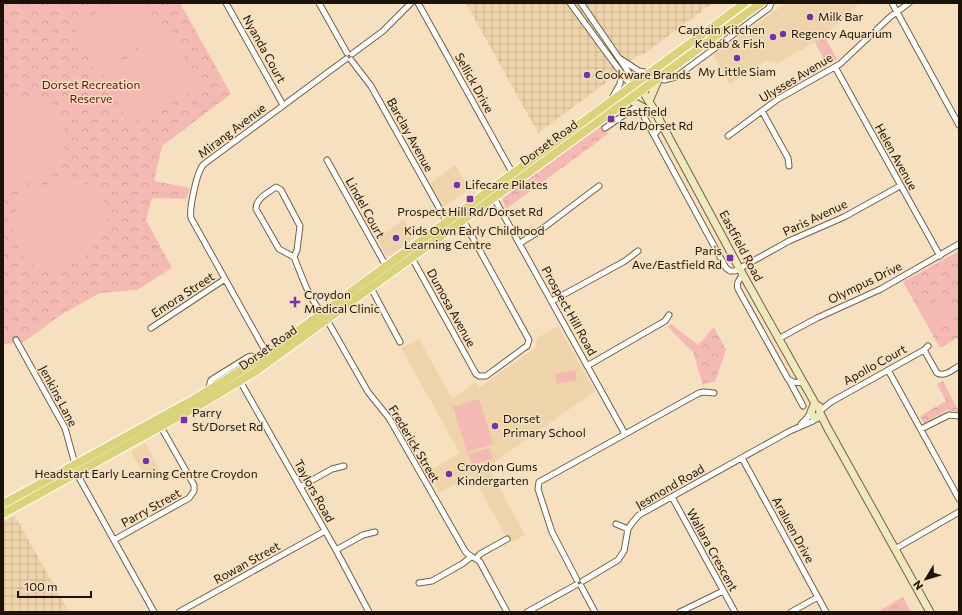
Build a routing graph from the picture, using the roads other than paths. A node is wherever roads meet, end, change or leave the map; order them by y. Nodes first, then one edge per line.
1 (226, 3) edge
2 (319, 3) edge
3 (411, 3) edge
4 (418, 3) edge
5 (570, 3) edge
6 (581, 3) edge
7 (745, 3) edge
8 (761, 3) edge
9 (772, 3) edge
10 (892, 3) edge
11 (909, 3) edge
12 (897, 12) junction
13 (349, 56) junction
14 (617, 56) junction
15 (835, 67) junction
16 (649, 73) junction
17 (621, 74) junction
18 (660, 77) junction
19 (633, 84) junction
20 (639, 92) junction
21 (630, 100) junction
22 (649, 101) junction
23 (610, 102) junction
24 (283, 105) junction
25 (762, 111) junction
26 (653, 113) junction
27 (660, 122) junction
28 (959, 125) edge
29 (605, 128) dead end
30 (654, 135) junction
31 (728, 136) dead end
32 (327, 160) dead end
33 (789, 166) dead end
34 (516, 177) junction
35 (598, 186) dead end
36 (900, 186) junction
37 (494, 198) junction
38 (463, 220) junction
39 (447, 222) junction
40 (520, 243) junction
41 (959, 244) edge
42 (407, 251) junction
43 (638, 251) dead end
44 (940, 256) junction
45 (294, 257) junction
46 (412, 258) junction
47 (386, 266) junction
48 (741, 272) junction
49 (225, 280) junction
50 (371, 288) junction
51 (552, 301) junction
52 (322, 313) junction
53 (669, 315) dead end
54 (327, 320) junction
55 (151, 328) dead end
56 (778, 339) junction
57 (16, 340) dead end
58 (400, 342) dead end
59 (928, 346) dead end
60 (924, 350) junction
61 (266, 354) junction
62 (258, 360) junction
63 (587, 366) junction
64 (959, 366) edge
65 (888, 370) junction
66 (236, 374) junction
67 (788, 379) junction
68 (240, 381) junction
69 (803, 384) junction
70 (208, 391) junction
71 (714, 393) dead end
72 (803, 406) dead end
73 (816, 411) junction
74 (959, 416) edge
75 (161, 427) junction
76 (921, 429) junction
77 (790, 431) junction
78 (625, 434) junction
79 (742, 458) junction
80 (75, 464) junction
81 (344, 466) dead end
82 (77, 474) junction
83 (300, 486) junction
84 (672, 497) junction
85 (959, 499) edge
86 (3, 504) edge
87 (959, 512) edge
88 (3, 514) edge
89 (616, 524) dead end
90 (628, 529) junction
91 (325, 531) junction
92 (375, 532) dead end
93 (507, 539) dead end
94 (114, 540) junction
95 (895, 549) junction
96 (336, 550) junction
97 (473, 558) junction
98 (419, 583) dead end
99 (579, 583) junction
100 (723, 591) junction
101 (818, 597) junction
102 (154, 612) edge
103 (179, 612) edge
104 (369, 612) edge
105 (507, 612) edge
106 (527, 612) edge
107 (595, 612) edge
108 (680, 612) edge
109 (735, 612) edge
110 (791, 612) edge
111 (826, 612) edge
112 (930, 612) edge

1 - 24 street, Nyanda Court
2 - 13 street, Barclay Avenue
3 - 13 street, Mirang Avenue
4 - 34 street, Sellick Drive
5 - 17 street
6 - 14 street
7 - 16 main road, Dorset Road
8 - 18 main road, Dorset Road
9 - 18 street
10 - 12 street
11 - 12 street, Ulysses Avenue
12 - 15 street, Ulysses Avenue
12 - 28 street
13 - 24 street, Mirang Avenue
13 - 39 street, Barclay Avenue
14 - 16 street
14 - 19 street
15 - 25 street, Ulysses Avenue
15 - 36 street, Helen Avenue
16 - 19 main road, Dorset Road
17 - 19 street
17 - 23 street
18 - 20 main road, Dorset Road
18 - 22 main road
19 - 20 main road, Eastfield Road
19 - 23 main road, Dorset Road
20 - 21 main road, Dorset Road
20 - 22 main road, Eastfield Road
20 - 26 main road, Eastfield Road
21 - 26 main road
21 - 34 main road, Dorset Road
22 - 27 main road, Eastfield Road
23 - 34 main road, Dorset Road
24 - 49 street, Mirang Avenue
25 - 31 street, Ulysses Avenue
25 - 33 street
26 - 27 main road, Eastfield Road
27 - 30 street
27 - 48 main road, Eastfield Road
29 - 30 street
30 - 48 street
32 - 47 street, Lindel Court
34 - 37 main road, Dorset Road
34 - 39 main road, Dorset Road
35 - 40 street
36 - 44 street, Helen Avenue
36 - 48 street, Paris Avenue
37 - 38 main road, Dorset Road
37 - 40 street, Prospect Hill Road
38 - 46 main road, Dorset Road
38 - 46 street, Dumosa Avenue
39 - 42 main road, Dorset Road
40 - 51 street, Prospect Hill Road
41 - 44 street, Olympus Drive
42 - 46 main road
42 - 47 main road, Dorset Road
43 - 51 street
44 - 56 street, Olympus Drive
45 - 45 street
45 - 52 street
46 - 50 main road, Dorset Road
47 - 52 main road, Dorset Road
48 - 56 main road, Eastfield Road
48 - 67 street
49 - 55 street, Emora Street
49 - 61 street, Mirang Avenue
50 - 54 main road, Dorset Road
50 - 58 street
51 - 63 street, Prospect Hill Road
52 - 54 main road
52 - 61 main road, Dorset Road
53 - 63 street
54 - 68 main road, Dorset Road
54 - 97 street, Frederick Street
56 - 69 main road, Eastfield Road
57 - 80 street, Jenkins Lane
59 - 60 street, Apollo Court
60 - 64 street
60 - 65 street, Apollo Court
61 - 62 main road, Dorset Road
62 - 66 main road, Dorset Road
62 - 70 street
63 - 78 street, Prospect Hill Road
65 - 73 street, Apollo Court
65 - 76 street
66 - 68 main road
66 - 70 main road, Dorset Road
67 - 69 street
67 - 72 street
68 - 75 main road, Dorset Road
68 - 83 street, Taylors Road
69 - 73 main road, Eastfield Road
70 - 80 main road, Dorset Road
71 - 78 street
73 - 77 street, Jesmond Road
73 - 77 street, Jesmond Road
73 - 95 main road, Eastfield Road
74 - 76 street
75 - 82 main road, Dorset Road
75 - 94 street, Parry Street
76 - 85 street
77 - 79 street, Jesmond Road
78 - 99 street
79 - 84 street, Jesmond Road
79 - 101 street, Araluen Drive
80 - 82 main road
80 - 86 main road, Dorset Road
81 - 83 street
82 - 88 main road, Dorset Road
82 - 94 street
83 - 91 street, Taylors Road
84 - 90 street, Jesmond Road
84 - 100 street, Wallara Crescent
87 - 95 street
89 - 90 street
90 - 99 street
91 - 96 street, Taylors Road
91 - 103 street, Rowan Street
92 - 96 street
93 - 97 street
94 - 102 street
95 - 112 main road, Eastfield Road
96 - 104 street, Taylors Road
97 - 98 street
97 - 105 street, Frederick Street
99 - 106 street
99 - 107 street
100 - 108 street
100 - 109 street, Wallara Crescent
101 - 110 street
101 - 111 street, Araluen Drive

